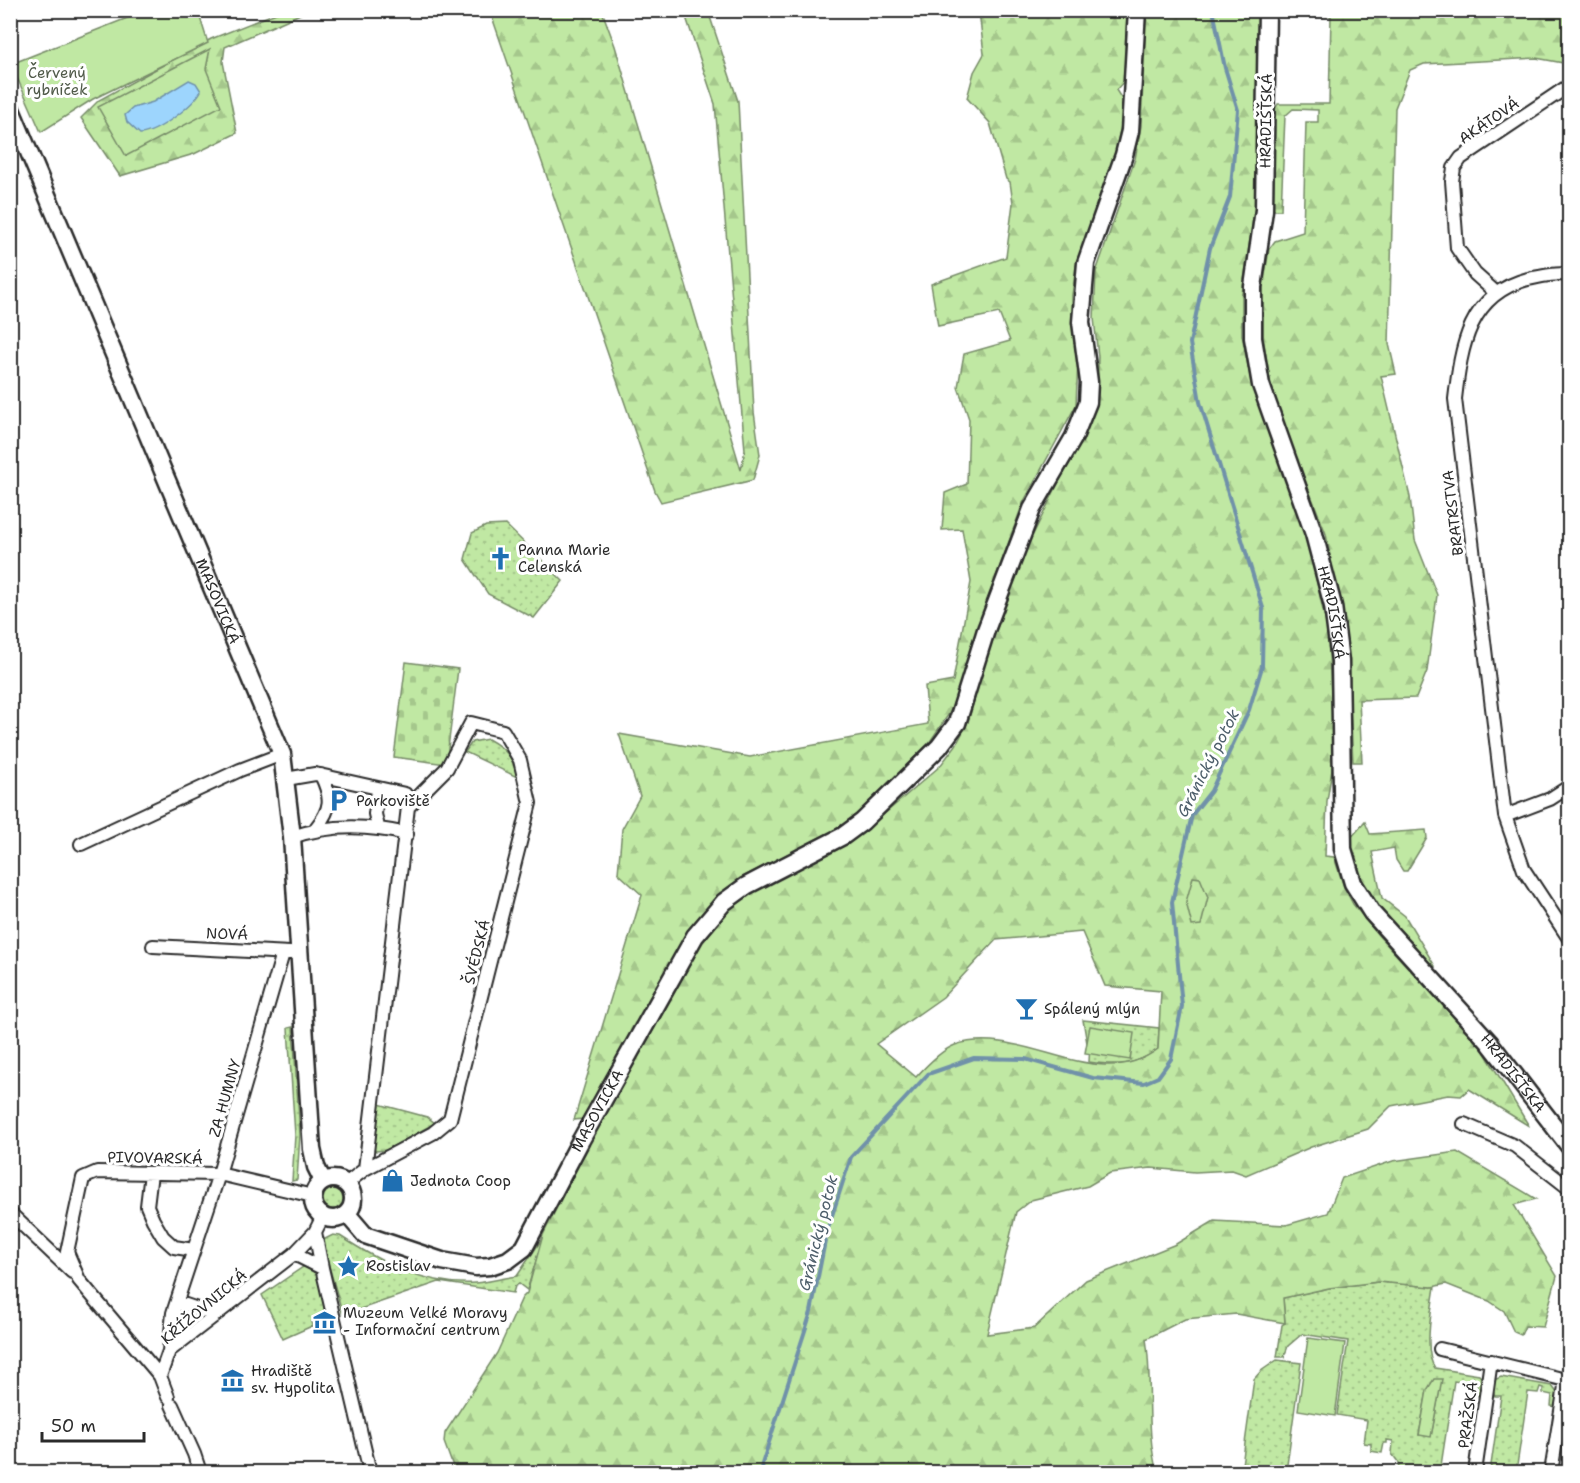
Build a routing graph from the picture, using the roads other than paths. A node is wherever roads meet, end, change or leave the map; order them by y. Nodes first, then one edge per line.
1 (1137, 10) edge
2 (1267, 10) edge
3 (1569, 85) edge
4 (10, 107) edge
5 (1569, 275) edge
6 (1496, 292) junction
7 (282, 754) junction
8 (321, 775) junction
9 (286, 779) junction
10 (1569, 786) edge
11 (378, 790) junction
12 (408, 807) junction
13 (1504, 816) junction
14 (378, 827) junction
15 (316, 828) junction
16 (406, 834) junction
17 (292, 837) junction
18 (81, 844) dead end
19 (1569, 940) edge
20 (153, 946) dead end
21 (291, 953) junction
22 (1464, 1124) dead end
23 (1569, 1147) edge
24 (365, 1169) junction
25 (151, 1173) junction
26 (219, 1174) junction
27 (323, 1181) junction
28 (347, 1184) junction
29 (1569, 1188) edge
30 (313, 1196) junction
31 (10, 1213) edge
32 (347, 1214) junction
33 (323, 1216) junction
34 (315, 1232) junction
35 (194, 1250) junction
36 (294, 1254) junction
37 (322, 1268) junction
38 (79, 1280) junction
39 (177, 1302) junction
40 (215, 1315) junction
41 (1440, 1349) dead end
42 (170, 1351) junction
43 (1491, 1361) junction
44 (160, 1376) junction
45 (1568, 1381) edge
46 (200, 1473) edge
47 (370, 1473) edge
48 (1475, 1473) edge
49 (1551, 1473) edge

1 - 32 street, MAŠOVICKÁ
2 - 23 street, HRADIŠŤSKÁ
3 - 6 street, AKÁTOVÁ
4 - 7 street, MAŠOVICKÁ
5 - 6 street, BRATRSTVA
6 - 13 street, BRATRSTVA
7 - 9 street, MAŠOVICKÁ
7 - 18 street
8 - 9 street
8 - 11 street
8 - 15 street
9 - 17 street, MAŠOVICKÁ
10 - 13 street
11 - 12 street
11 - 14 street
12 - 16 street
12 - 24 street, ŠVÉDSKÁ
13 - 19 street, BRATRSTVA
14 - 15 street
14 - 16 street
15 - 17 street
16 - 24 street
17 - 21 street, MAŠOVICKÁ
20 - 21 street, NOVÁ
21 - 26 street, ZA HUMNY
21 - 27 street, MAŠOVICKÁ
22 - 29 street
24 - 28 street, ŠVÉDSKÁ
25 - 26 street, PIVOVARSKÁ
25 - 35 street
25 - 38 street, PIVOVARSKÁ
26 - 30 street, PIVOVARSKÁ
26 - 35 street, ZA HUMNY
27 - 28 street
27 - 30 street
28 - 32 street
30 - 33 street
31 - 38 street
32 - 33 street
33 - 34 street, KŘÍŽOVNICKÁ
34 - 36 street, KŘÍŽOVNICKÁ
34 - 37 street
35 - 39 street, ZA HUMNY
36 - 37 street
36 - 40 street, KŘÍŽOVNICKÁ
37 - 47 street
38 - 44 street, PIVOVARSKÁ
39 - 40 street
39 - 42 street, ZA HUMNY
40 - 42 street, KŘÍŽOVNICKÁ
41 - 43 street
42 - 44 street, KŘÍŽOVNICKÁ
43 - 45 street
43 - 48 street, PRAŽSKÁ
44 - 46 street
45 - 49 street

